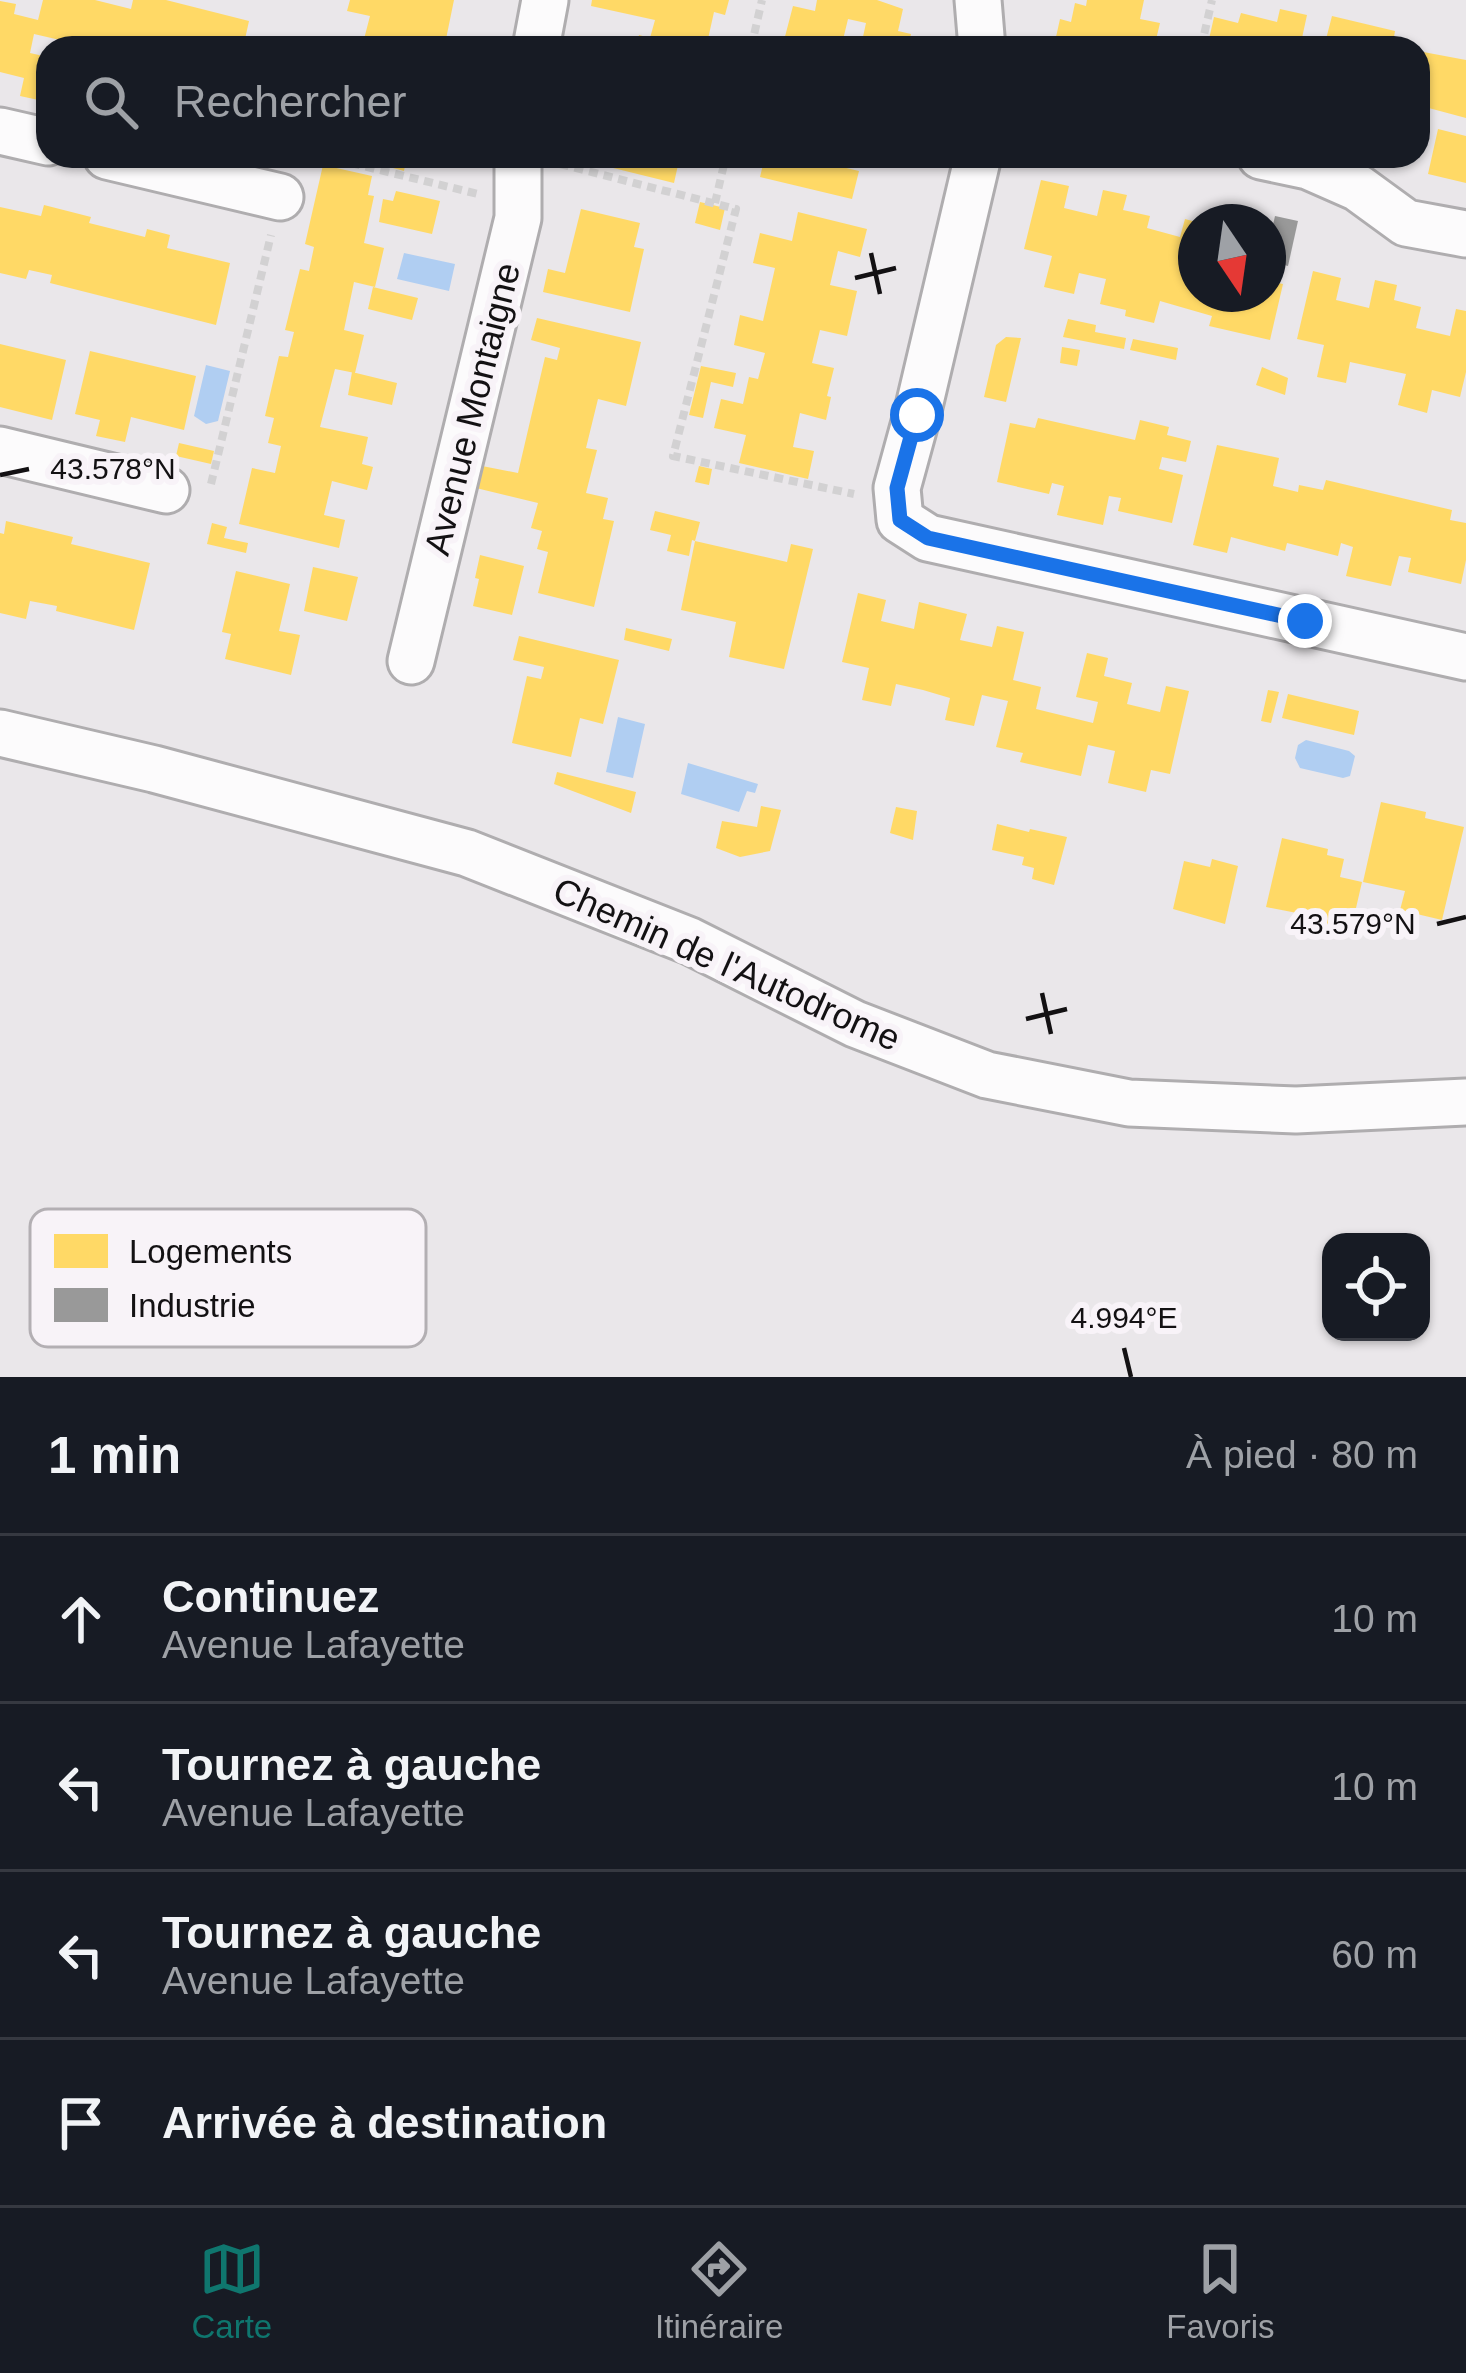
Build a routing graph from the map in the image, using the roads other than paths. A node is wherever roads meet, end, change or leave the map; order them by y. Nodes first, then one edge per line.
1 (545, 0) edge
2 (978, 0) edge
3 (538, 36) edge
4 (981, 36) edge
5 (0, 131) edge
6 (36, 139) edge
7 (157, 168) edge
8 (533, 168) edge
9 (975, 168) edge
10 (1313, 168) edge
11 (280, 197) road end
12 (1466, 234) edge
13 (0, 450) edge
14 (166, 490) road end
15 (1466, 657) edge
16 (410, 661) dead end
17 (0, 733) edge
18 (1466, 1102) edge

1 - 3 street
2 - 4 street
5 - 6 street
7 - 11 street
8 - 16 street, Avenue Montaigne
9 - 15 street
10 - 12 street
13 - 14 street
17 - 18 street, Chemin de l'Autodrome

